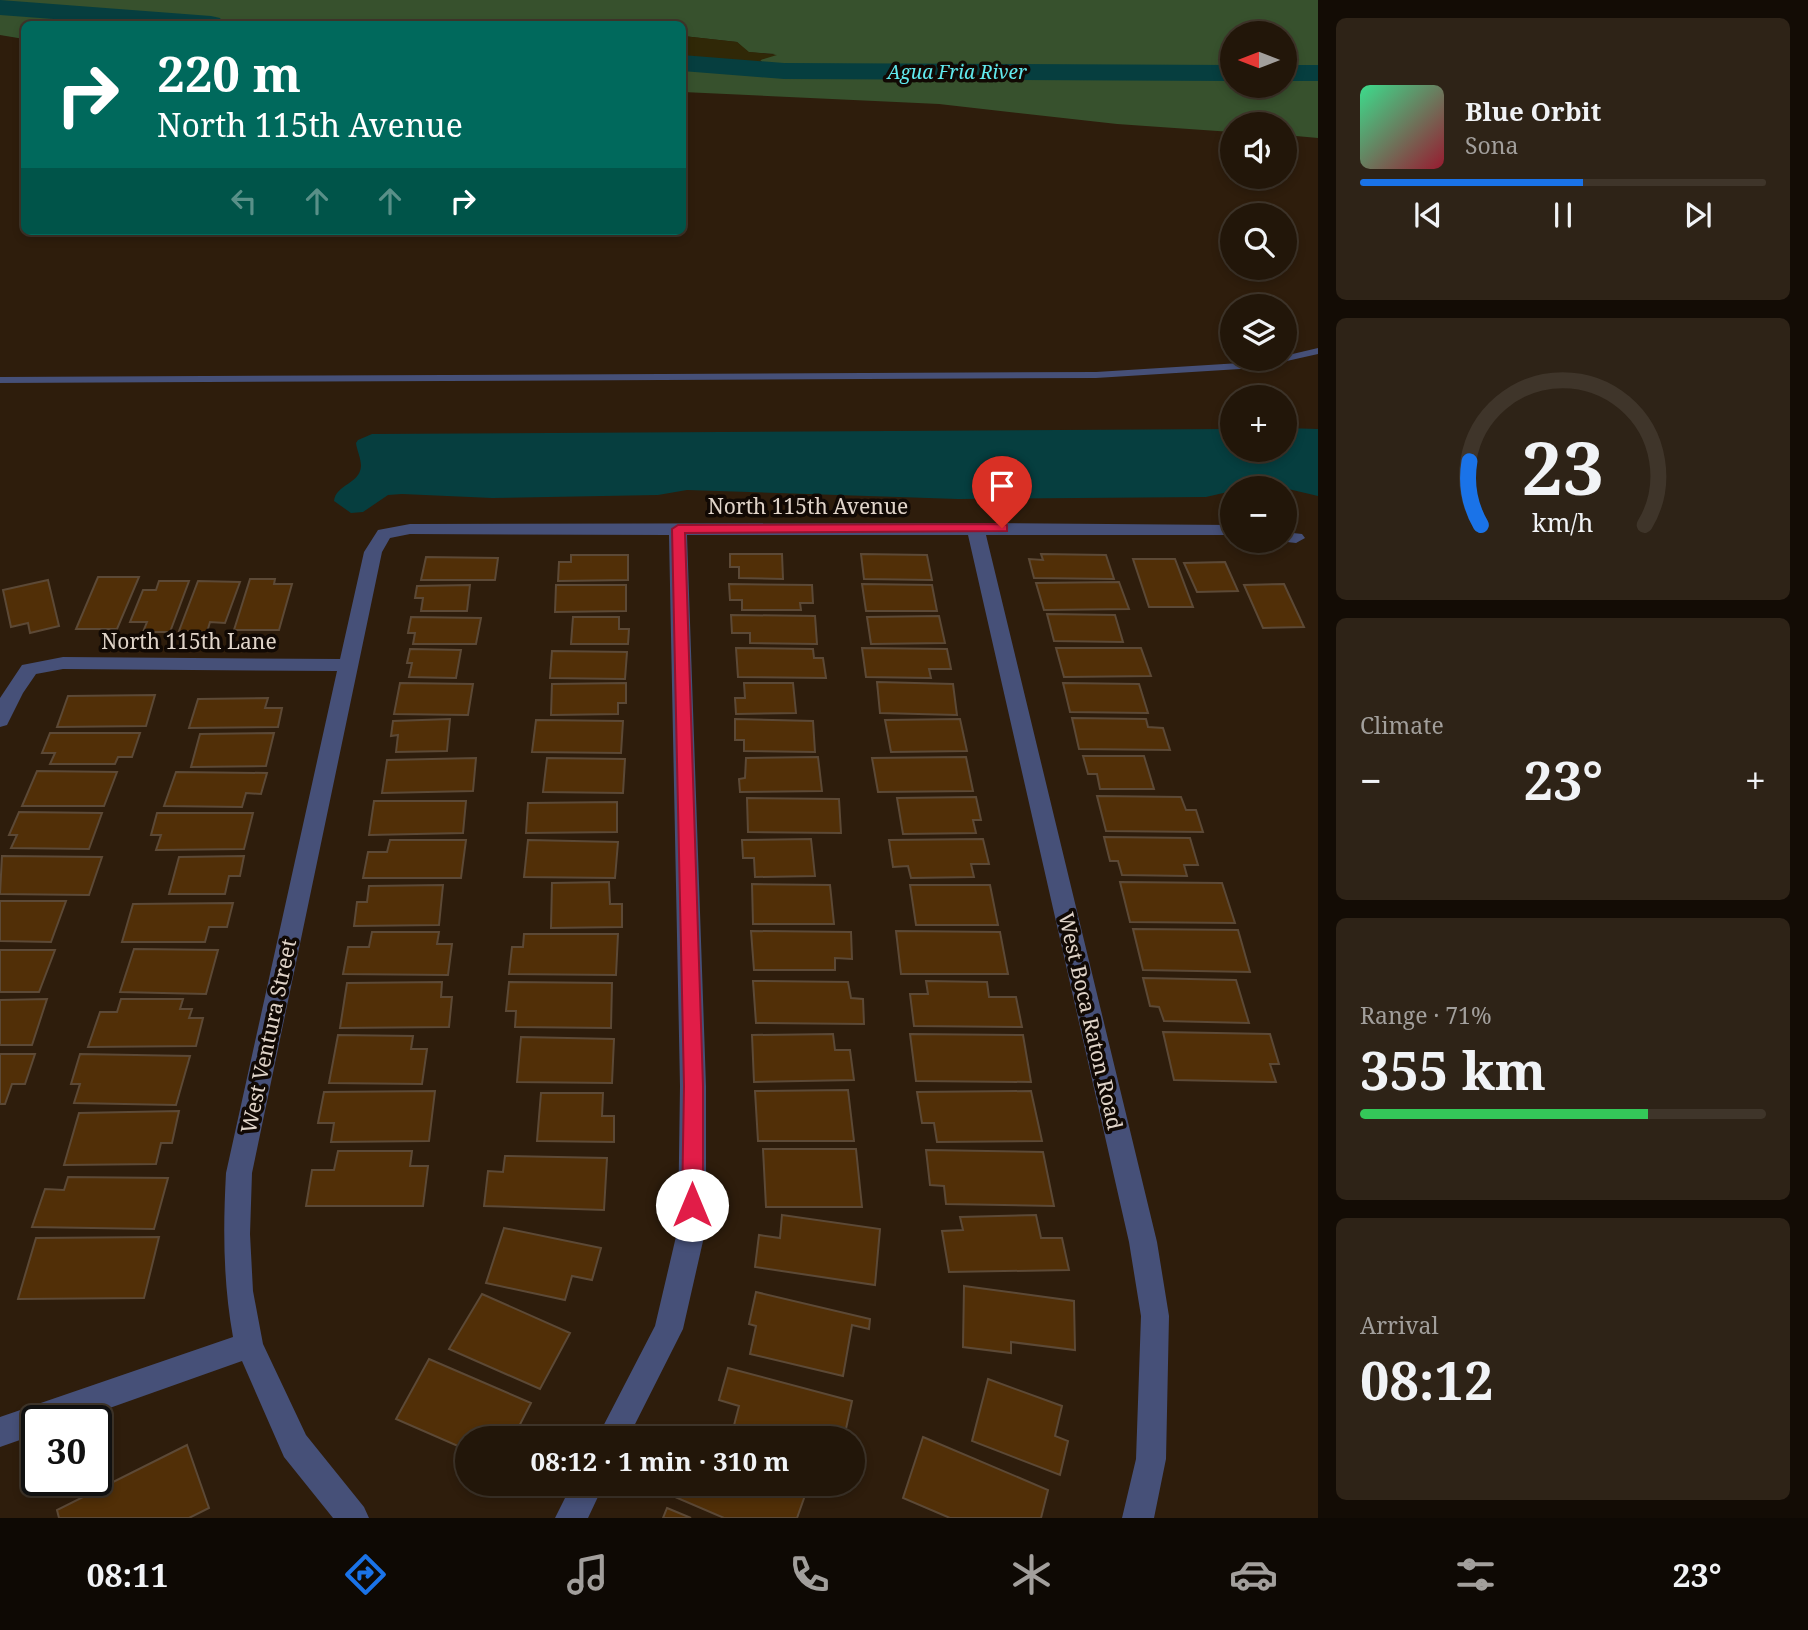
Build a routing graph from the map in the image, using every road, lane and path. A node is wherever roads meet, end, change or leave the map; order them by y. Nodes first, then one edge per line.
1 (1318, 351) edge
2 (0, 380) edge
3 (975, 528) junction
4 (678, 529) junction
5 (1220, 530) edge
6 (384, 534) joint
7 (348, 665) junction
8 (0, 720) edge
9 (249, 1345) junction
10 (618, 1426) edge
11 (0, 1432) edge
12 (583, 1496) edge
13 (353, 1518) edge
14 (571, 1518) edge
15 (1138, 1518) edge

1 - 2 lane
3 - 4 street, North 115th Avenue
3 - 5 street, North 115th Avenue
3 - 15 street, West Boca Raton Road
4 - 6 street, North 115th Avenue
4 - 10 street
6 - 7 street, West Ventura Street
7 - 8 street, North 115th Lane
7 - 9 street, West Ventura Street
9 - 11 street
9 - 13 street, West Ventura Street
12 - 14 street

